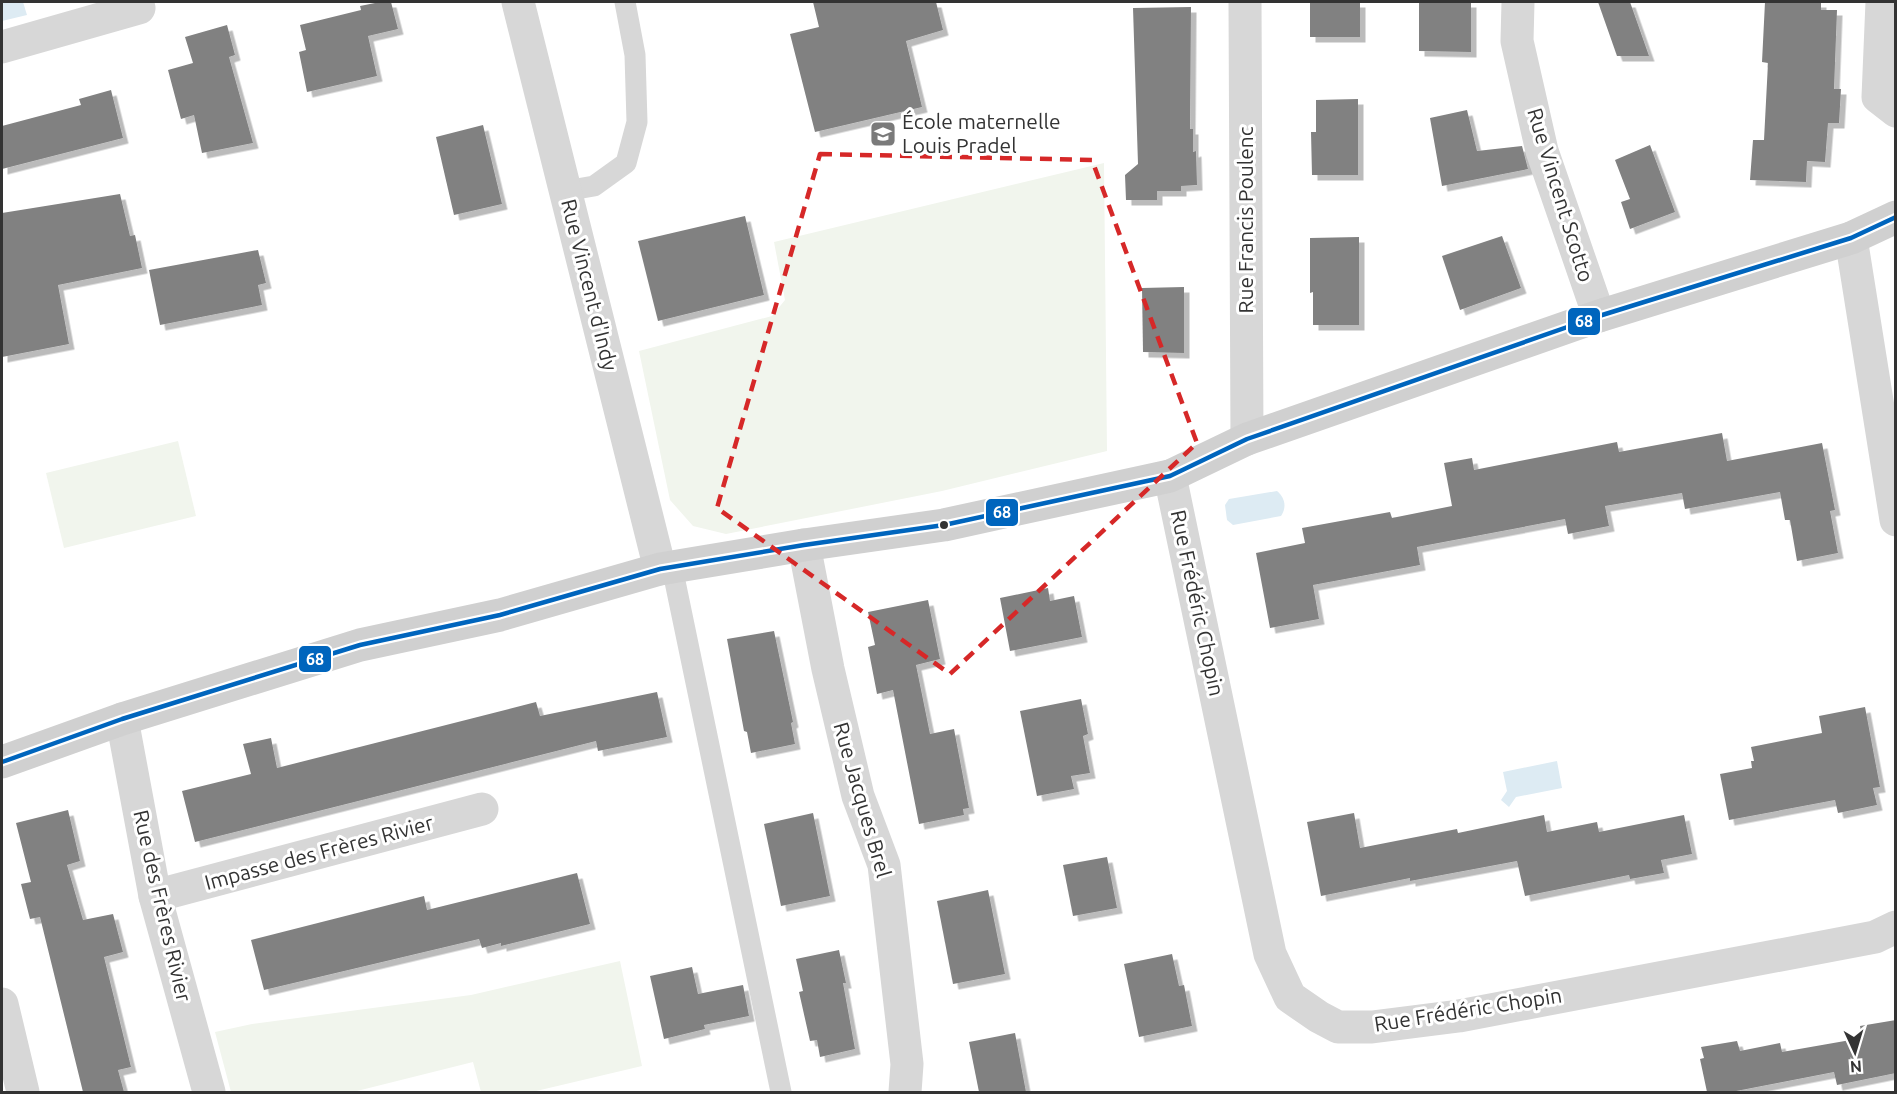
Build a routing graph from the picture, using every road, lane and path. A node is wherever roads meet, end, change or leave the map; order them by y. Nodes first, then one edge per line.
1 (518, 2) edge
2 (626, 2) edge
3 (1245, 2) edge
4 (1518, 2) edge
5 (1882, 2) edge
6 (139, 8) dead end
7 (2, 47) edge
8 (1896, 111) edge
9 (565, 191) junction
10 (1896, 217) edge
11 (1851, 238) junction
12 (1599, 316) junction
13 (1247, 439) junction
14 (1170, 476) junction
15 (1896, 520) edge
16 (804, 545) junction
17 (666, 568) junction
18 (122, 719) junction
19 (2, 762) edge
20 (482, 809) dead end
21 (155, 896) junction
22 (1896, 927) edge
23 (2, 1004) edge
24 (14, 1077) edge
25 (209, 1092) edge
26 (781, 1092) edge
27 (905, 1092) edge

1 - 9 street, Rue Vincent d'Indy
2 - 9 lane
3 - 13 street, Rue Francis Poulenc
4 - 12 street, Rue Vincent Scotto
5 - 8 street
6 - 7 street
9 - 17 street, Rue Vincent d'Indy
10 - 11 street
11 - 12 street
11 - 15 street
12 - 13 street
13 - 14 street
14 - 16 street
14 - 22 street, Rue Frédéric Chopin
16 - 17 street
16 - 27 street, Rue Jacques Brel
17 - 18 street
17 - 26 lane
18 - 19 street
18 - 21 street, Rue des Frères Rivier
20 - 21 street, Impasse des Frères Rivier
21 - 25 street, Rue des Frères Rivier
23 - 24 street

